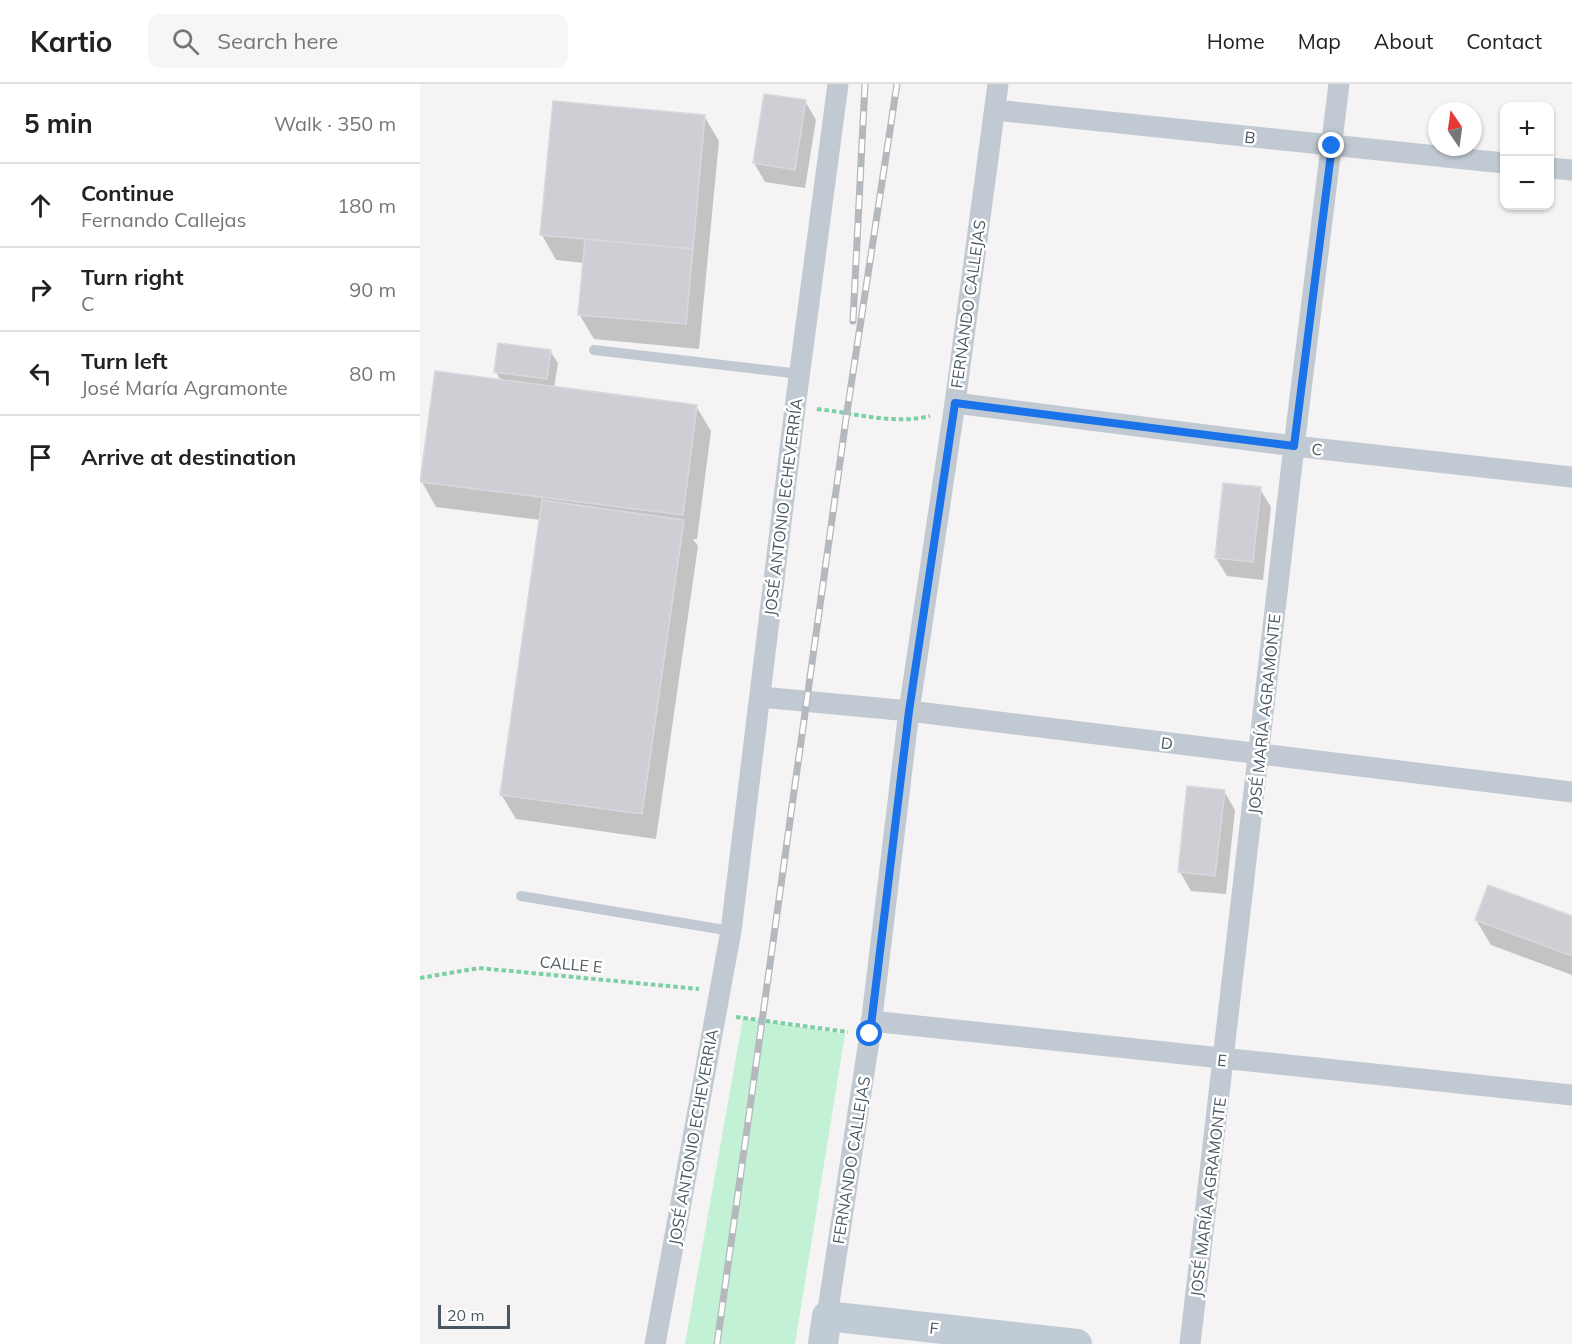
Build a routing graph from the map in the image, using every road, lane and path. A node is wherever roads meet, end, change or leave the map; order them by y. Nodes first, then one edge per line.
1 (838, 84) edge
2 (998, 84) edge
3 (1339, 84) edge
4 (995, 110) junction
5 (1332, 146) junction
6 (1500, 163) edge
7 (1554, 168) edge
8 (1572, 170) edge
9 (594, 350) dead end
10 (800, 374) junction
11 (796, 400) junction
12 (955, 403) junction
13 (1294, 446) junction
14 (1572, 477) edge
15 (761, 697) junction
16 (909, 711) junction
17 (1260, 754) junction
18 (1572, 792) edge
19 (521, 896) dead end
20 (730, 931) junction
21 (420, 978) edge
22 (720, 993) junction
23 (716, 1014) junction
24 (871, 1028) junction
25 (1224, 1060) junction
26 (1572, 1095) edge
27 (825, 1330) edge
28 (655, 1344) edge
29 (1077, 1344) edge
30 (1190, 1344) edge

1 - 10 street, JOSÉ ANTONIO ECHEVERRÍA
2 - 4 street, FERNANDO CALLEJAS
3 - 5 street, JOSÉ MARÍA AGRAMONTE
4 - 5 street, B
4 - 12 street, FERNANDO CALLEJAS
5 - 6 street, B
5 - 13 street, JOSÉ MARÍA AGRAMONTE
7 - 8 street
9 - 10 lane
10 - 11 street, JOSÉ ANTONIO ECHEVERRÍA
11 - 12 path
11 - 15 street, JOSÉ ANTONIO ECHEVERRÍA
12 - 13 street, C
12 - 16 street, FERNANDO CALLEJAS
13 - 14 street, C
13 - 17 street, JOSÉ MARÍA AGRAMONTE
15 - 16 street, D
15 - 20 street, JOSÉ ANTONIO ECHEVERRÍA
16 - 17 street, D
16 - 24 street, FERNANDO CALLEJAS
17 - 18 street, D
17 - 25 street, JOSÉ MARÍA AGRAMONTE
19 - 20 lane
20 - 22 street, JOSÉ ANTONIO ECHEVERRIA
21 - 22 path, CALLE E
22 - 23 street, JOSÉ ANTONIO ECHEVERRIA
23 - 24 path
23 - 28 street, JOSÉ ANTONIO ECHEVERRIA
24 - 25 street, E
24 - 27 street, FERNANDO CALLEJAS
25 - 26 street, E
25 - 30 street, JOSÉ MARÍA AGRAMONTE
27 - 29 street, F

